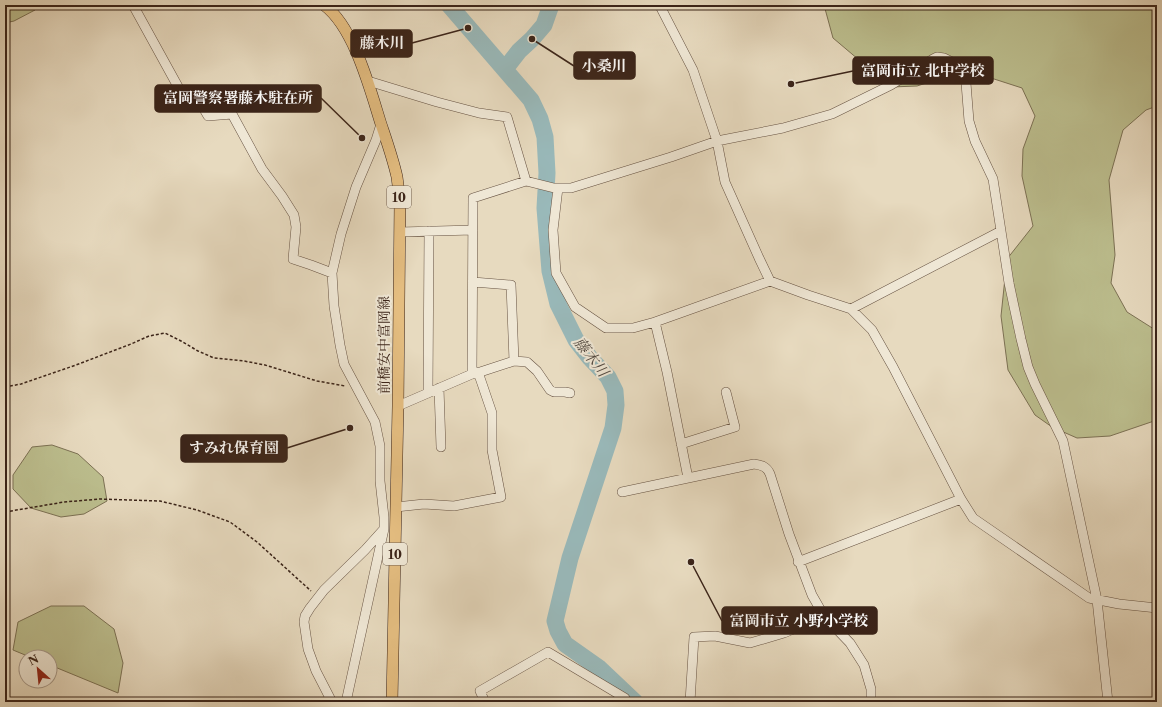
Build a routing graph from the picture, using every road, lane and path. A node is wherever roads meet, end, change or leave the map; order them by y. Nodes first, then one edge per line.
1 (133, 5) edge
2 (324, 5) edge
3 (661, 5) edge
4 (368, 81) junction
5 (381, 124) junction
6 (717, 141) junction
7 (526, 181) junction
8 (556, 188) junction
9 (473, 230) junction
10 (429, 231) junction
11 (1001, 231) junction
12 (400, 232) junction
13 (332, 273) junction
14 (770, 281) junction
15 (473, 282) junction
16 (851, 309) junction
17 (655, 322) junction
18 (514, 361) junction
19 (475, 373) junction
20 (5, 387) edge
21 (439, 388) junction
22 (358, 389) junction
23 (726, 392) dead end
24 (428, 393) junction
25 (570, 393) dead end
26 (398, 406) junction
27 (681, 444) junction
28 (441, 447) dead end
29 (688, 478) junction
30 (622, 492) dead end
31 (961, 499) junction
32 (396, 507) junction
33 (5, 512) edge
34 (384, 529) junction
35 (396, 530) junction
36 (798, 562) junction
37 (318, 598) junction
38 (1097, 600) junction
39 (1157, 608) edge
40 (824, 616) junction
41 (332, 702) edge
42 (346, 702) edge
43 (392, 702) edge
44 (485, 702) edge
45 (626, 702) edge
46 (690, 702) edge
47 (871, 702) edge
48 (1108, 702) edge

1 - 13 street
2 - 4 main road, 前橋安中富岡線 / 10
3 - 6 street
4 - 5 main road, 前橋安中富岡線 / 10
4 - 7 street
5 - 12 main road, 前橋安中富岡線 / 10
5 - 13 street
6 - 8 street
6 - 11 street
6 - 14 street
7 - 8 street
7 - 9 street
8 - 17 street
9 - 10 street
9 - 15 street
10 - 12 street
10 - 24 street
11 - 16 street
11 - 38 street
12 - 26 main road, 前橋安中富岡線 / 10
13 - 22 street
14 - 16 street
14 - 17 street
15 - 18 street
15 - 19 street
16 - 31 street
17 - 27 street
18 - 19 street
18 - 25 street
19 - 21 street
19 - 32 street
20 - 22 path
21 - 24 street
21 - 28 street
22 - 34 street
23 - 27 street
24 - 26 street
26 - 32 main road, 前橋安中富岡線 / 10
27 - 29 street
29 - 30 street
29 - 36 street
31 - 36 street
31 - 38 street
32 - 35 main road, 前橋安中富岡線 / 10
33 - 37 path
34 - 35 street
34 - 37 street
34 - 42 street
35 - 43 main road, 前橋安中富岡線 / 10
36 - 40 street
37 - 41 street
38 - 39 street
38 - 48 street
40 - 46 street
40 - 47 street
44 - 45 street

